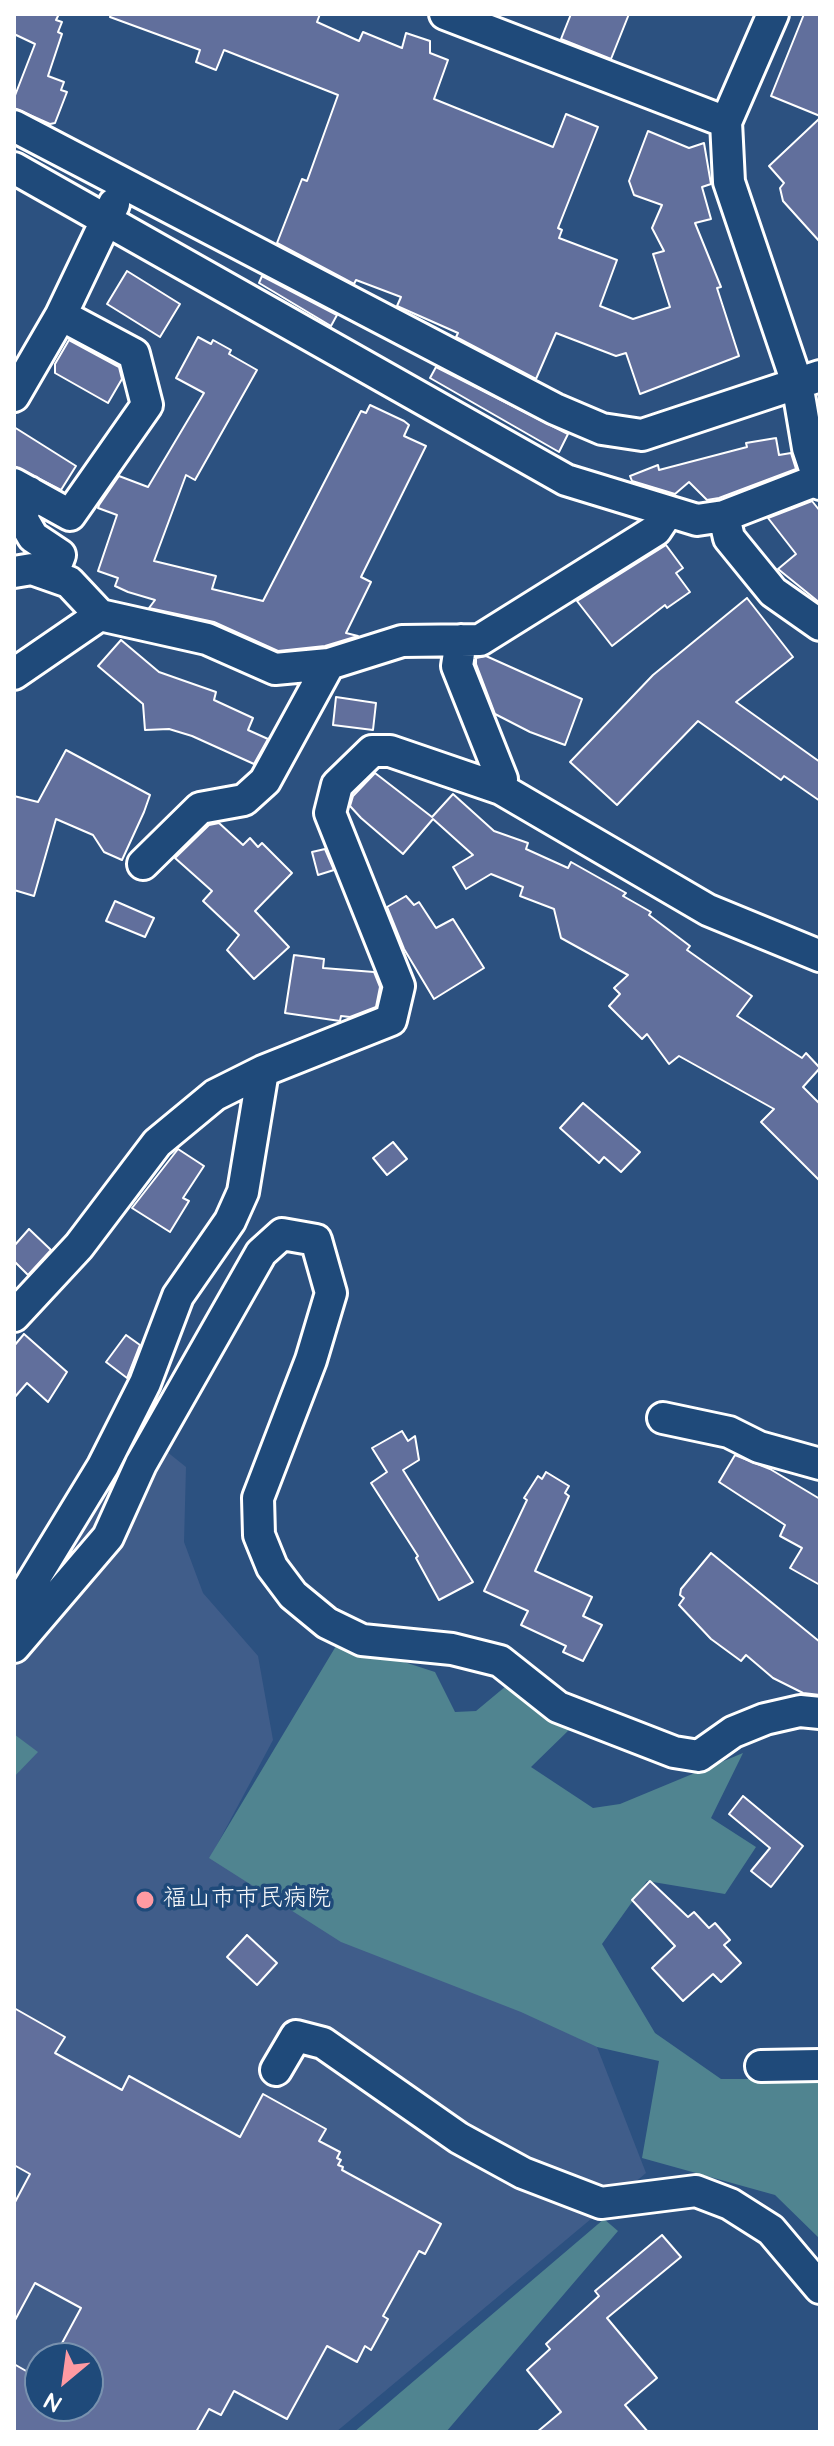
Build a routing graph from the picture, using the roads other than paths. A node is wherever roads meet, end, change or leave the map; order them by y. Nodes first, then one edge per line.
1 (445, 14) edge
2 (773, 14) edge
3 (726, 122) junction
4 (14, 126) edge
5 (14, 168) edge
6 (124, 184) junction
7 (107, 220) junction
8 (61, 315) junction
9 (808, 380) edge
10 (14, 396) edge
11 (818, 482) edge
12 (22, 488) edge
13 (668, 512) junction
14 (724, 516) junction
15 (14, 572) edge
16 (52, 576) junction
17 (100, 615) junction
18 (820, 625) edge
19 (461, 640) junction
20 (329, 664) junction
21 (14, 674) edge
22 (501, 789) junction
23 (143, 864) dead end
24 (820, 956) edge
25 (263, 1071) junction
26 (14, 1316) edge
27 (663, 1418) dead end
28 (820, 1464) edge
29 (14, 1612) edge
30 (14, 1647) edge
31 (820, 1713) edge
32 (820, 2065) edge
33 (761, 2066) dead end
34 (276, 2070) dead end
35 (820, 2288) edge

1 - 3 street
2 - 3 street
3 - 9 street
4 - 6 street
5 - 7 street
6 - 7 street
6 - 9 street
7 - 8 street
7 - 13 street
8 - 10 street
8 - 12 street
9 - 11 street
11 - 14 street
12 - 16 street
13 - 14 street
13 - 19 street
14 - 18 street
15 - 16 street
16 - 17 street
17 - 20 street
17 - 21 street
19 - 20 street
19 - 22 street
20 - 23 street
22 - 24 street
22 - 25 street
25 - 26 street
25 - 29 street
27 - 28 street
30 - 31 street
32 - 33 street
34 - 35 street

